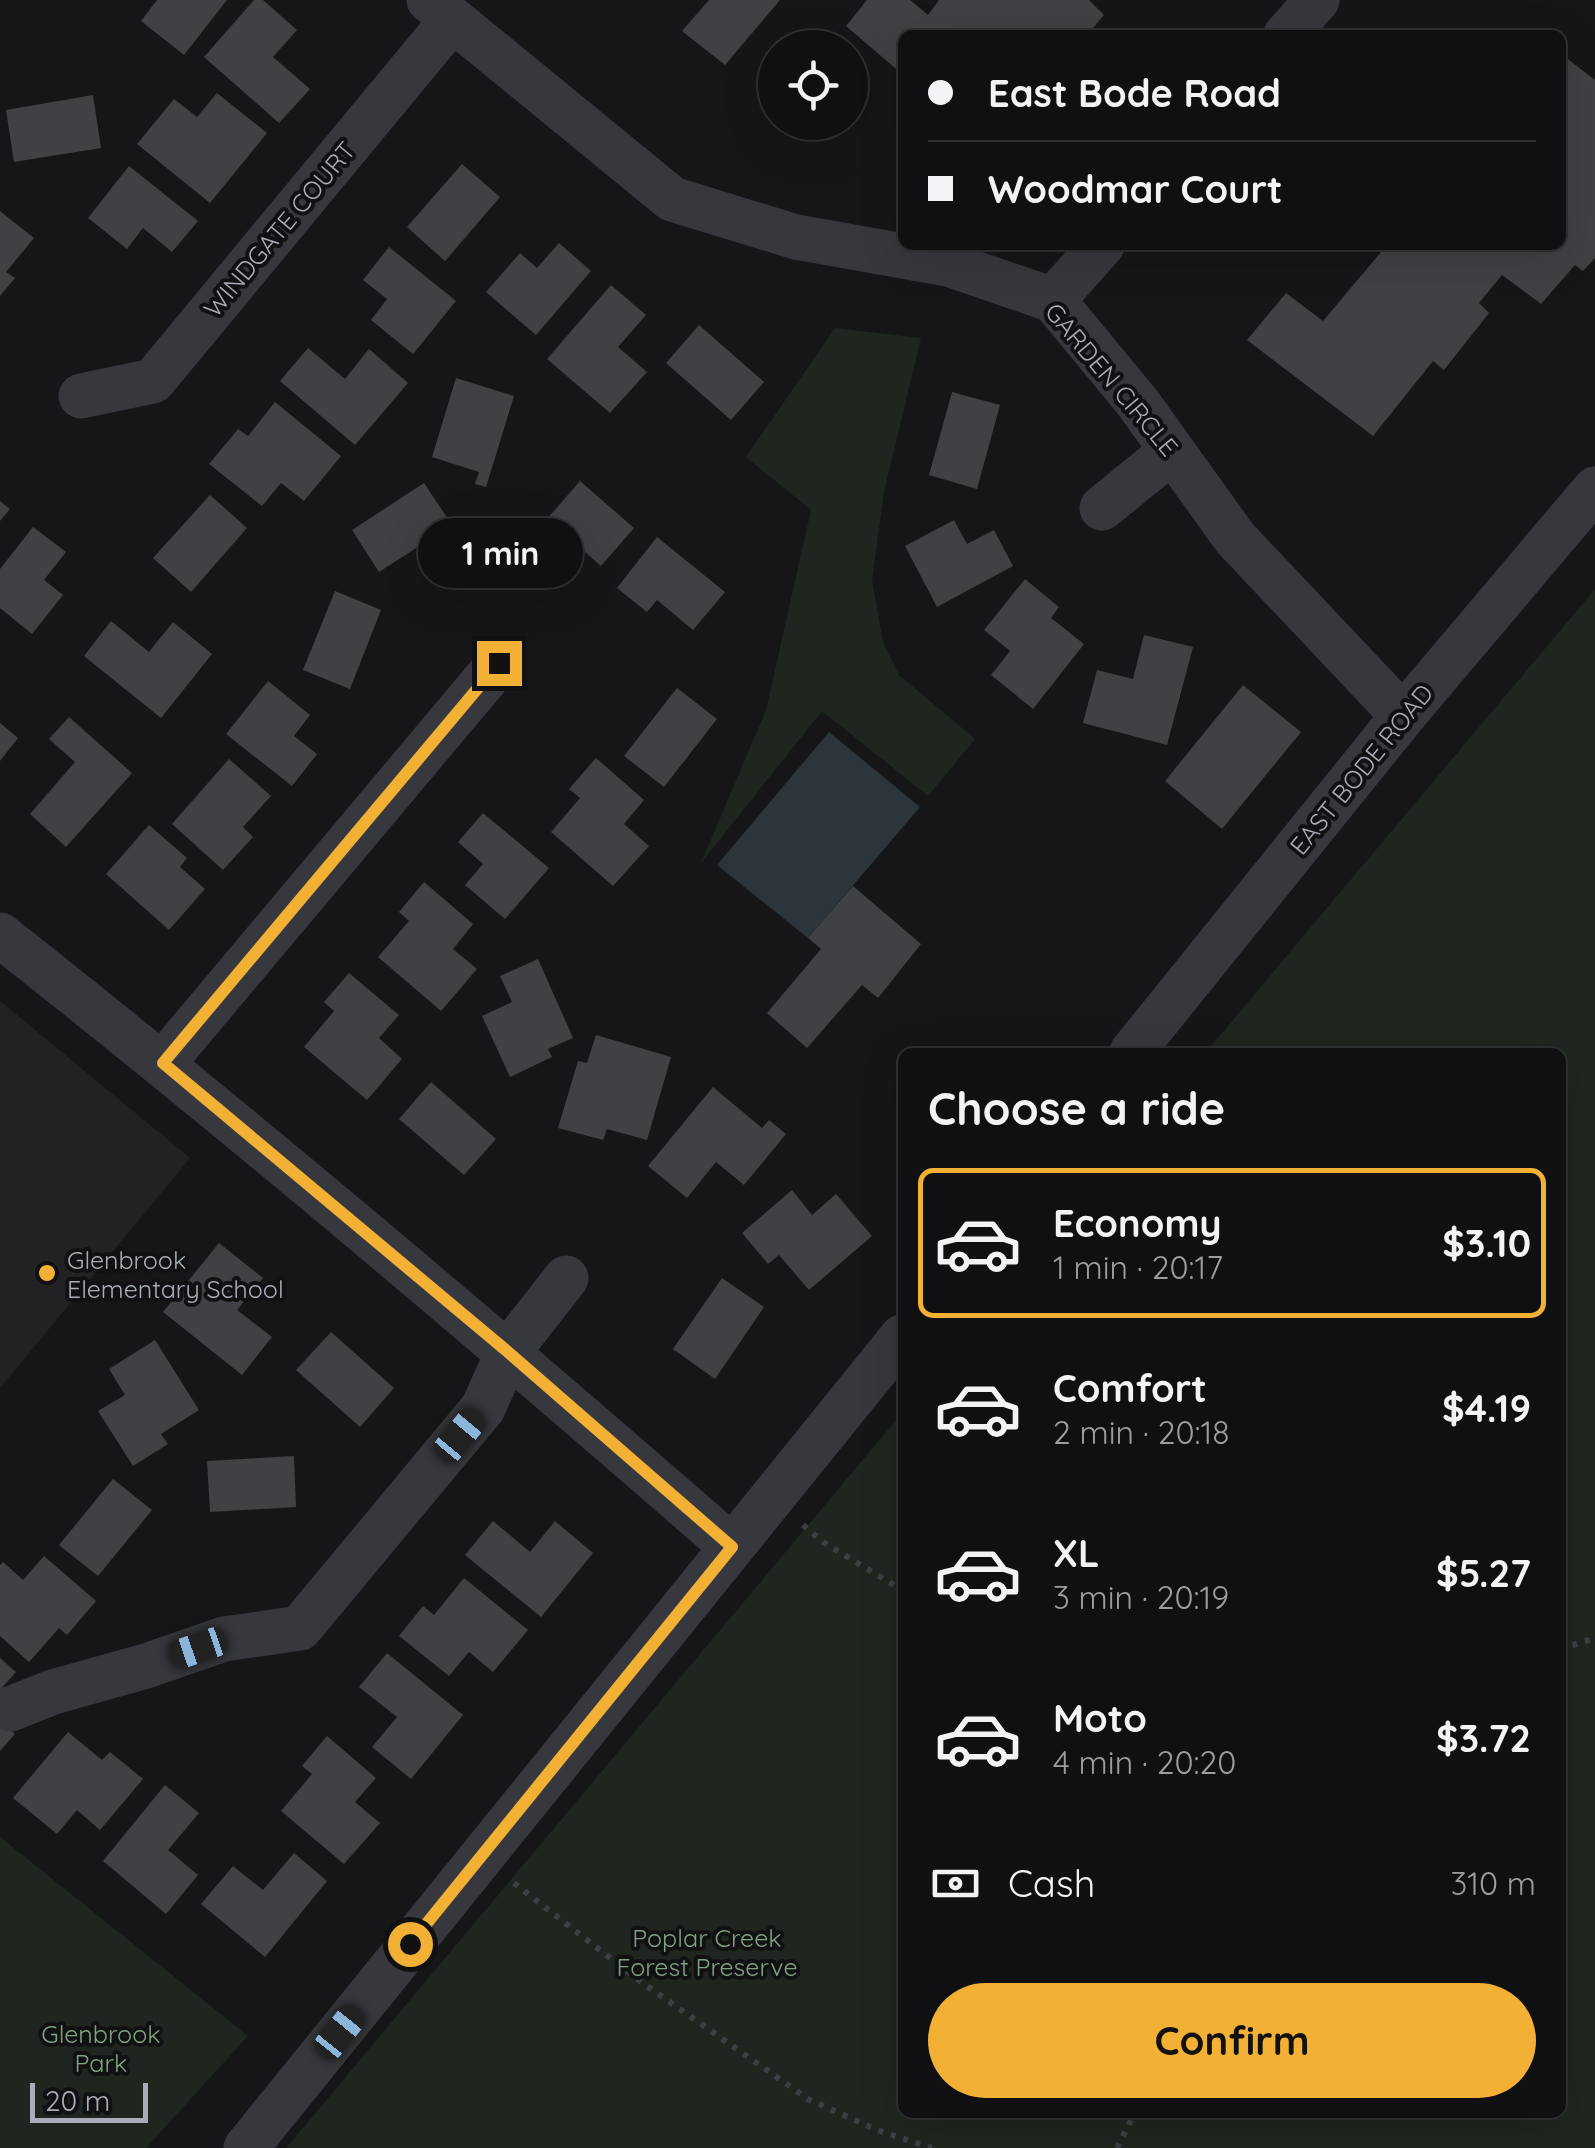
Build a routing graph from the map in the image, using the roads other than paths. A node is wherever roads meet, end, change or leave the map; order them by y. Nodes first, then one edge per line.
1 (1317, 0) edge
2 (441, 10) edge
3 (1290, 30) edge
4 (1098, 250) edge
5 (1053, 300) junction
6 (82, 396) dead end
7 (1172, 450) junction
8 (1595, 489) edge
9 (1102, 508) dead end
10 (499, 663) dead end
11 (1403, 716) junction
12 (0, 934) edge
13 (1135, 1048) edge
14 (163, 1063) junction
15 (566, 1278) dead end
16 (898, 1342) edge
17 (508, 1352) junction
18 (732, 1547) junction
19 (10, 1709) dead end
20 (246, 2148) edge

1 - 3 street
2 - 5 street, GARDEN CIRCLE
2 - 6 street, WINDGATE COURT
4 - 5 street
5 - 7 street, GARDEN CIRCLE
7 - 9 street
7 - 11 street, GARDEN CIRCLE
8 - 11 street, EAST BODE ROAD
10 - 14 street
11 - 13 street, EAST BODE ROAD
12 - 14 street
14 - 17 street
15 - 17 street
16 - 18 street
17 - 18 street
17 - 19 street
18 - 20 street

